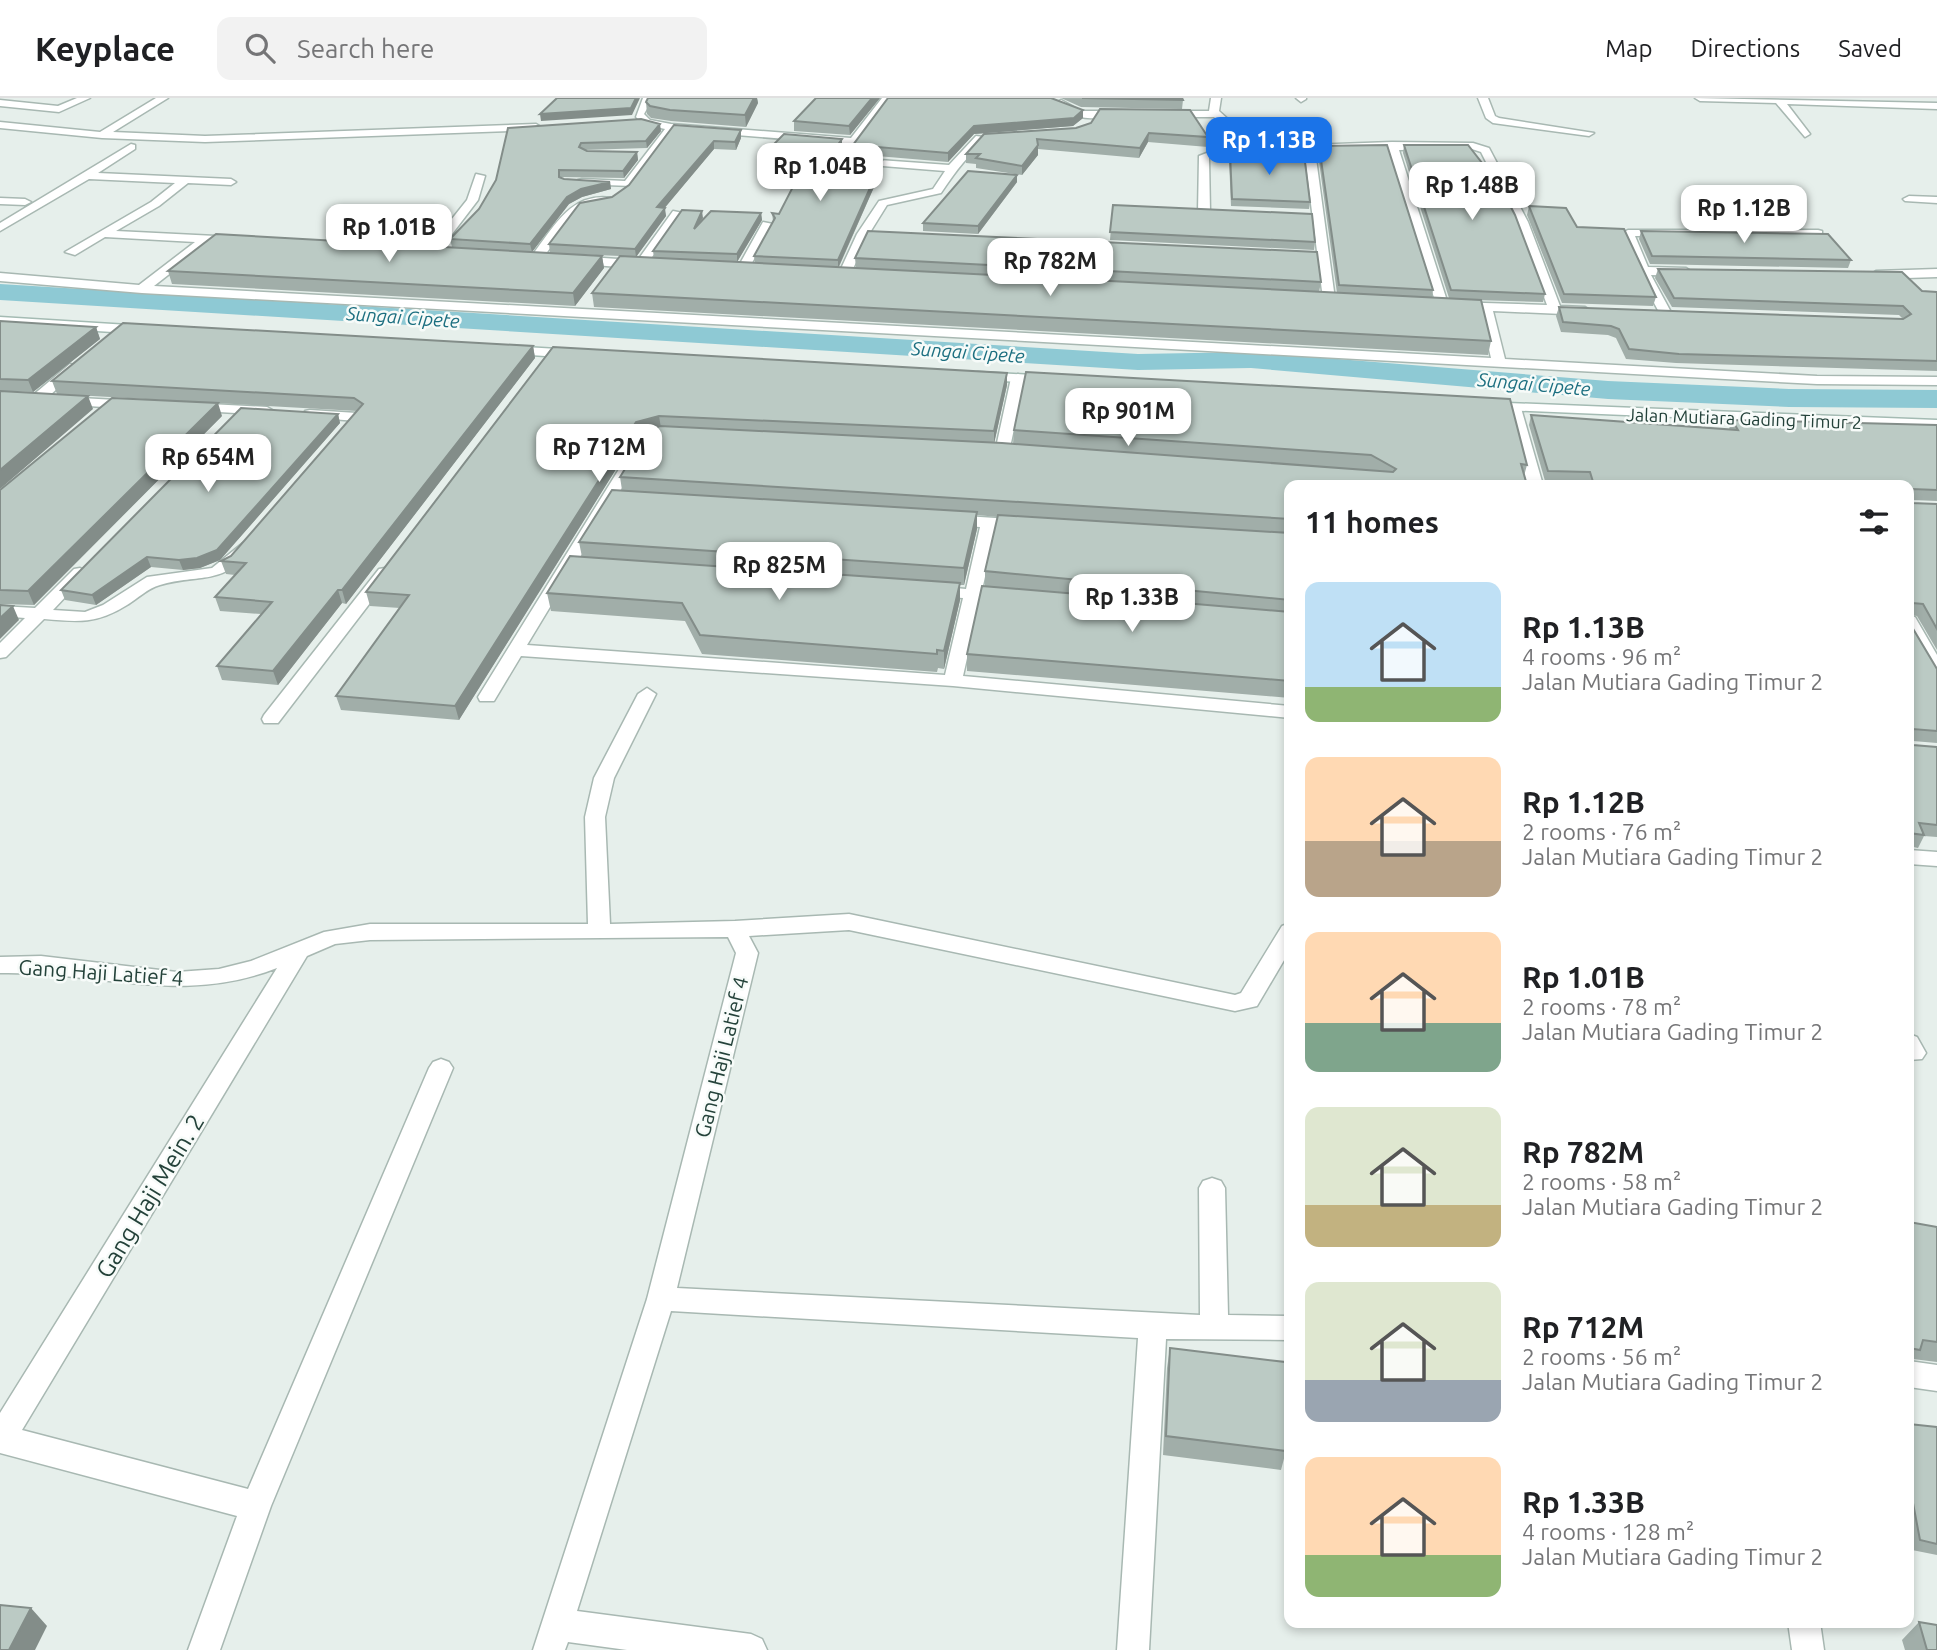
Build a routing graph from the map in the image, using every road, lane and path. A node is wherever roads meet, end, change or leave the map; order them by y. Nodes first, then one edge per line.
1 (85, 98) edge
2 (163, 98) edge
3 (648, 98) edge
4 (1216, 98) edge
5 (1483, 98) edge
6 (1700, 98) edge
7 (890, 99) edge
8 (1049, 99) edge
9 (0, 103) edge
10 (1781, 103) junction
11 (1937, 106) edge
12 (1215, 113) junction
13 (1095, 114) junction
14 (1134, 114) edge
15 (1159, 114) edge
16 (643, 120) junction
17 (629, 121) edge
18 (0, 125) edge
19 (547, 126) edge
20 (671, 127) junction
21 (1084, 129) edge
22 (1589, 133) dead end
23 (1805, 134) dead end
24 (102, 135) junction
25 (994, 138) edge
26 (1227, 138) dead end
27 (854, 141) junction
28 (1392, 145) junction
29 (131, 147) dead end
30 (639, 154) edge
31 (651, 154) junction
32 (1270, 154) edge
33 (1297, 155) edge
34 (1310, 156) junction
35 (955, 171) junction
36 (480, 176) dead end
37 (85, 177) junction
38 (184, 181) junction
39 (566, 181) edge
40 (231, 182) dead end
41 (628, 184) junction
42 (1909, 199) dead end
43 (1937, 200) edge
44 (0, 201) edge
45 (25, 202) dead end
46 (155, 204) junction
47 (1204, 212) edge
48 (677, 213) edge
49 (767, 224) dead end
50 (0, 228) edge
51 (1818, 233) edge
52 (105, 234) junction
53 (863, 234) junction
54 (877, 234) edge
55 (147, 235) junction
56 (207, 239) junction
57 (246, 241) edge
58 (71, 251) dead end
59 (419, 251) edge
60 (1309, 256) edge
61 (1323, 257) junction
62 (550, 258) edge
63 (564, 259) edge
64 (743, 269) edge
65 (1643, 271) junction
66 (1697, 272) edge
67 (845, 273) edge
68 (1937, 273) edge
69 (1866, 275) edge
70 (0, 277) edge
71 (142, 289) junction
72 (1329, 299) edge
73 (1486, 307) junction
74 (1556, 309) junction
75 (1597, 311) edge
76 (1666, 314) edge
77 (0, 321) edge
78 (122, 329) junction
79 (162, 331) edge
80 (103, 344) edge
81 (496, 350) edge
82 (550, 353) junction
83 (592, 355) edge
84 (85, 359) edge
85 (1499, 363) junction
86 (534, 374) edge
87 (963, 376) edge
88 (1018, 378) junction
89 (1060, 381) edge
90 (1937, 381) edge
91 (112, 404) junction
92 (151, 405) edge
93 (1473, 405) edge
94 (177, 407) edge
95 (1514, 408) junction
96 (241, 410) junction
97 (92, 421) edge
98 (1937, 424) edge
99 (222, 429) edge
100 (340, 436) edge
101 (644, 440) edge
102 (1002, 452) edge
103 (1534, 480) edge
104 (934, 519) edge
105 (989, 522) junction
106 (1044, 526) edge
107 (253, 536) edge
108 (397, 557) edge
109 (88, 565) edge
110 (566, 566) junction
111 (593, 568) edge
112 (918, 590) edge
113 (972, 594) junction
114 (1027, 599) edge
115 (0, 611) edge
116 (40, 614) junction
117 (1914, 630) edge
118 (516, 650) junction
119 (0, 653) edge
120 (1937, 671) edge
121 (953, 681) junction
122 (647, 694) dead end
123 (488, 697) dead end
124 (1284, 711) edge
125 (271, 719) dead end
126 (1914, 857) edge
127 (1937, 859) edge
128 (734, 929) junction
129 (599, 931) junction
130 (1284, 941) edge
131 (298, 953) junction
132 (0, 965) edge
133 (441, 1068) dead end
134 (1212, 1188) dead end
135 (661, 1299) junction
136 (1214, 1326) junction
137 (1153, 1328) junction
138 (1284, 1328) edge
139 (1914, 1375) edge
140 (1937, 1378) edge
141 (0, 1438) edge
142 (256, 1506) junction
143 (1805, 1628) edge
144 (553, 1638) edge
145 (204, 1650) edge
146 (751, 1650) edge
147 (1133, 1650) edge
148 (1808, 1650) edge

1 - 9 street
2 - 24 street
3 - 16 street
4 - 12 street
5 - 22 street
6 - 10 street
7 - 27 street
8 - 13 street
10 - 11 street
10 - 23 street
12 - 15 street
12 - 26 street
13 - 14 street
13 - 21 street
16 - 17 street
16 - 20 street
18 - 24 street
19 - 24 street
20 - 27 street
20 - 31 street
25 - 35 street
27 - 35 street
28 - 34 street
28 - 73 street
28 - 74 street
29 - 37 street
30 - 31 street
31 - 41 street
32 - 47 street
33 - 34 street
34 - 61 street
35 - 53 street
36 - 59 street
37 - 38 street
37 - 50 street
38 - 40 street
38 - 46 street
39 - 41 street
41 - 62 street
42 - 43 street
44 - 45 street
46 - 52 street
46 - 55 street
48 - 63 street
49 - 64 street
51 - 65 street
52 - 55 street
52 - 58 street
53 - 54 street
53 - 67 street
55 - 56 street
56 - 57 street
56 - 71 street
60 - 61 street
61 - 72 street
65 - 66 street
65 - 76 street
68 - 69 street
70 - 71 street
71 - 85 street
73 - 74 street
73 - 85 street
74 - 75 street
77 - 78 street
78 - 79 street
78 - 80 street
81 - 82 street
82 - 83 street
82 - 86 street
84 - 91 street
85 - 90 street
87 - 88 street
88 - 89 street
88 - 102 street
91 - 92 street
91 - 97 street
93 - 95 street, Jalan Mutiara Gading Timur 2
94 - 96 street
95 - 98 street, Jalan Mutiara Gading Timur 2
95 - 103 street
96 - 99 street
96 - 100 street
101 - 110 street
104 - 105 street
105 - 106 street
105 - 113 street
107 - 116 street
108 - 125 street
109 - 116 street
110 - 111 street
110 - 118 street
112 - 113 street
113 - 114 street
113 - 121 street
115 - 116 street
116 - 119 street
117 - 120 street
118 - 121 street
118 - 123 street
121 - 124 street
122 - 129 street
126 - 127 street
128 - 129 street, Gang Haji Latief 4
128 - 130 street
128 - 135 street, Gang Haji Latief 4
129 - 131 street, Gang Haji Latief 4
131 - 132 street, Gang Haji Latief 4
131 - 141 street, Gang Haji Mein. 2
133 - 142 street
134 - 136 street
135 - 137 street
135 - 144 street, Gang Haji Latief 4
136 - 137 street
136 - 138 street
137 - 147 street
139 - 140 street
141 - 142 street
142 - 145 street
143 - 148 street
144 - 146 street

